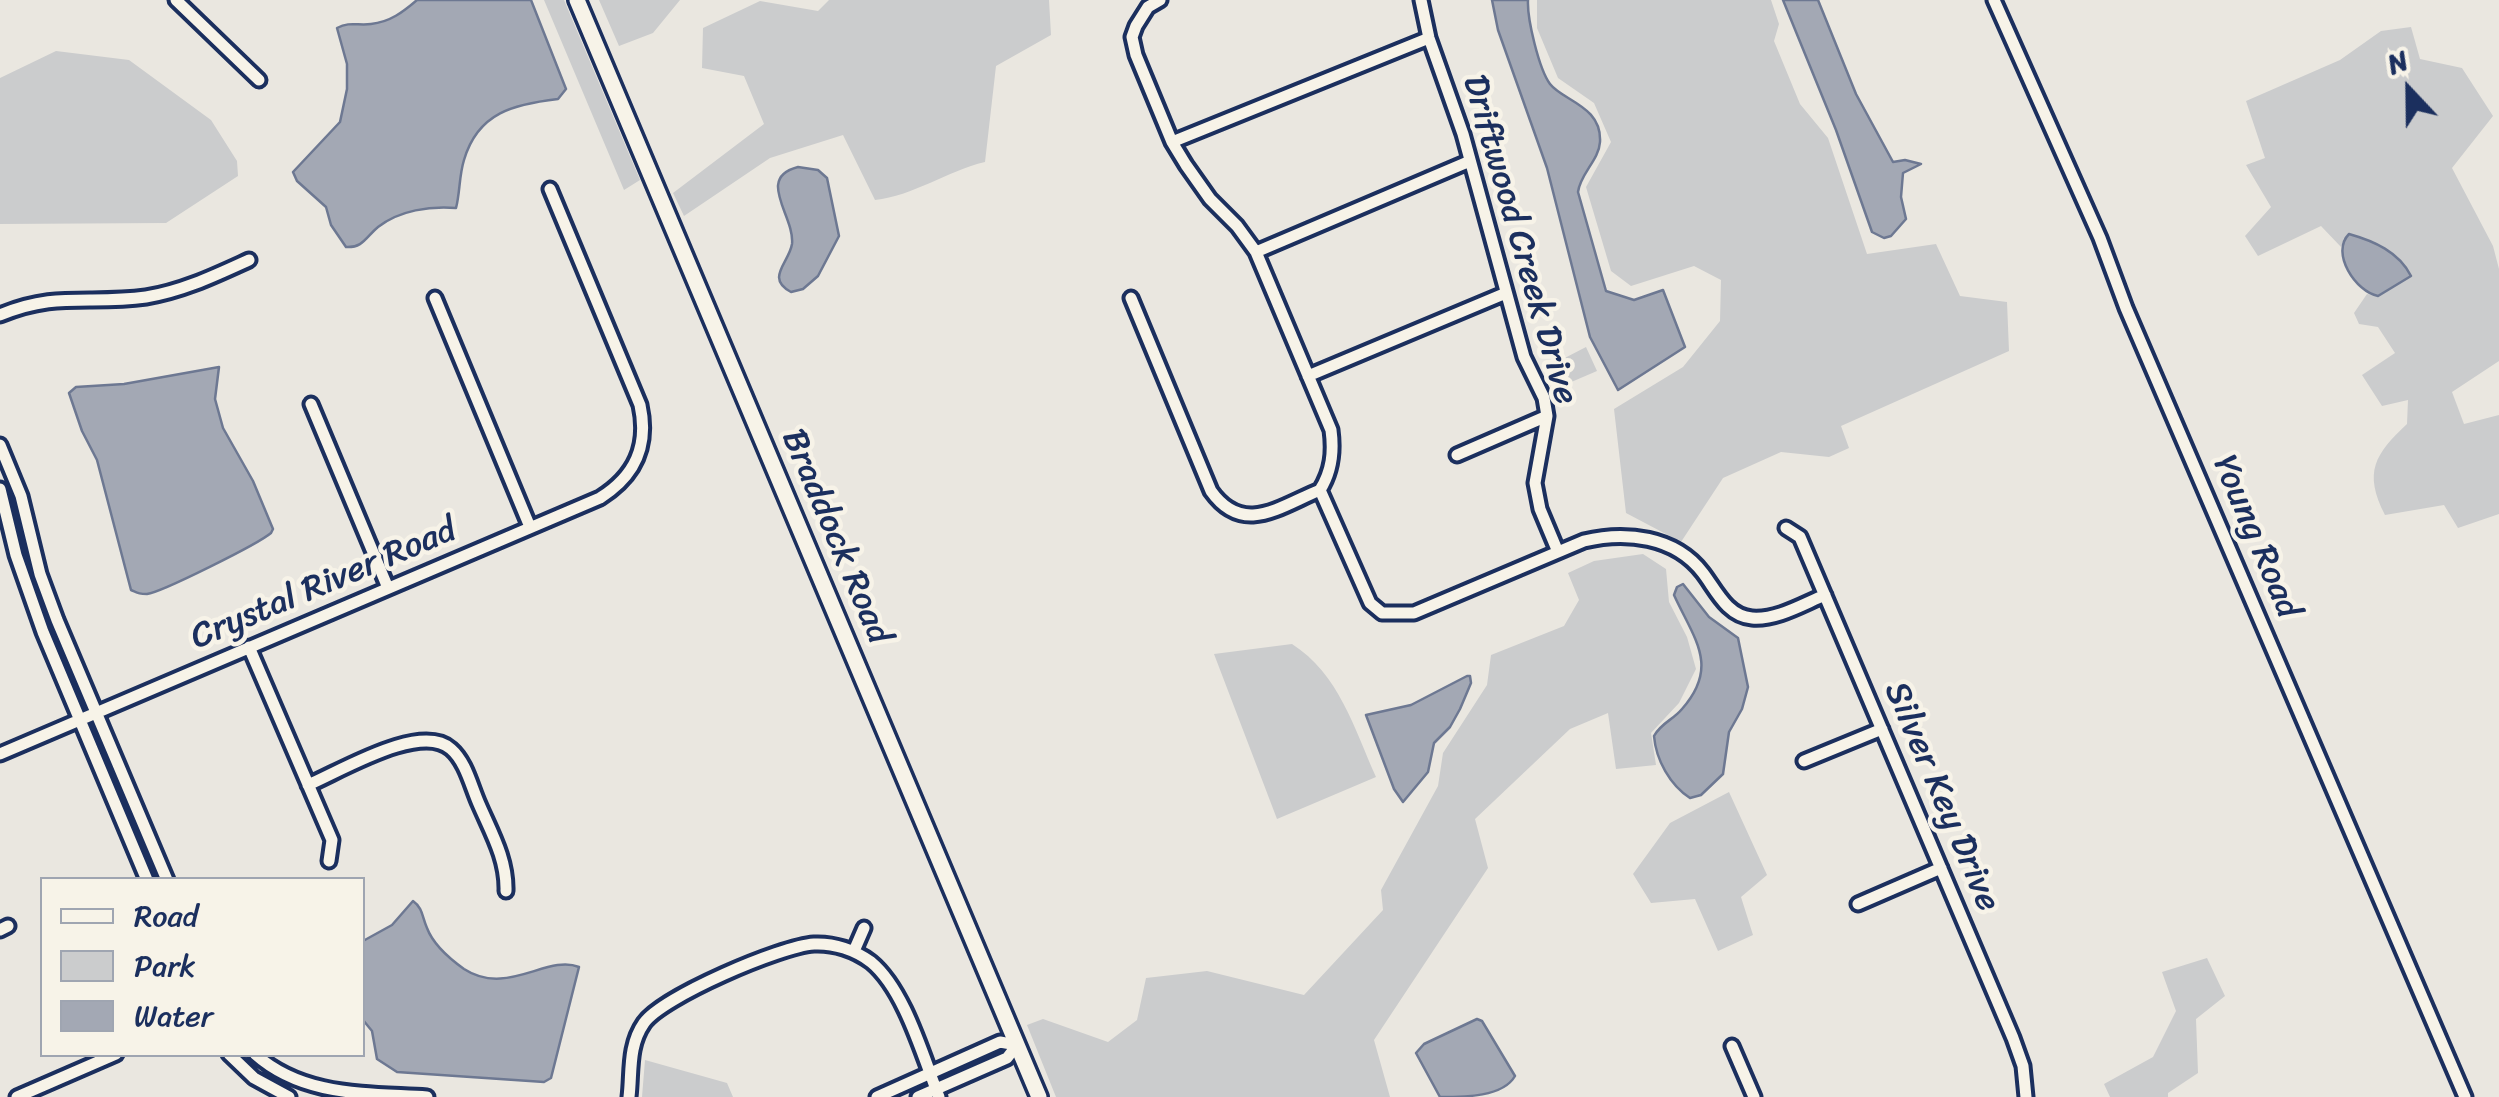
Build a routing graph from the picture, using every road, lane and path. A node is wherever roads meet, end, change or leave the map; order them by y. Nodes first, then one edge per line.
1 (176, 0) edge
2 (577, 0) edge
3 (1160, 0) edge
4 (1421, 0) edge
5 (1994, 0) edge
6 (1429, 38) junction
7 (260, 80) dead end
8 (1172, 142) junction
9 (1470, 161) junction
10 (550, 189) dead end
11 (1256, 252) junction
12 (249, 260) dead end
13 (1506, 293) junction
14 (434, 298) dead end
15 (1131, 298) dead end
16 (0, 315) edge
17 (1308, 376) junction
18 (311, 404) dead end
19 (1547, 416) junction
20 (0, 445) edge
21 (1457, 454) dead end
22 (6, 475) edge
23 (0, 490) edge
24 (1320, 490) junction
25 (530, 527) junction
26 (1786, 528) dead end
27 (1558, 552) junction
28 (388, 588) junction
29 (1825, 595) junction
30 (250, 646) junction
31 (96, 713) junction
32 (80, 720) junction
33 (1882, 728) junction
34 (0, 754) edge
35 (1804, 761) dead end
36 (308, 785) junction
37 (330, 861) dead end
38 (1941, 868) junction
39 (146, 877) edge
40 (166, 877) edge
41 (506, 890) dead end
42 (1858, 904) dead end
43 (864, 928) dead end
44 (854, 950) junction
45 (1016, 1045) junction
46 (1732, 1046) dead end
47 (109, 1057) edge
48 (233, 1057) edge
49 (259, 1057) edge
50 (930, 1074) junction
51 (938, 1093) edge
52 (17, 1097) edge
53 (289, 1097) edge
54 (427, 1097) edge
55 (628, 1097) edge
56 (877, 1097) edge
57 (918, 1097) edge
58 (1039, 1097) edge
59 (1754, 1097) edge
60 (2026, 1097) edge
61 (2465, 1097) edge

1 - 7 street
2 - 45 street, Braddock Road
3 - 8 street
4 - 6 street, Driftwood Creek Drive
5 - 61 street, Young Road
6 - 8 street
6 - 9 street, Driftwood Creek Drive
8 - 11 street
9 - 11 street
9 - 13 street, Driftwood Creek Drive
10 - 25 street, Crystal River Road
11 - 17 street
12 - 16 street
13 - 17 street
13 - 19 street, Driftwood Creek Drive
14 - 25 street
15 - 24 street
17 - 24 street
18 - 28 street
19 - 21 street
19 - 27 street, Driftwood Creek Drive
20 - 22 street
22 - 31 street
23 - 32 street
24 - 27 street
25 - 28 street, Crystal River Road
26 - 29 street, Silver Key Drive
27 - 29 street
28 - 30 street, Crystal River Road
29 - 33 street, Silver Key Drive
30 - 31 street, Crystal River Road
30 - 36 street
31 - 32 street, Crystal River Road
31 - 40 street
32 - 34 street, Crystal River Road
32 - 39 street
33 - 35 street
33 - 38 street, Silver Key Drive
36 - 37 street
36 - 41 street
38 - 42 street
38 - 60 street, Silver Key Drive
43 - 44 street
44 - 50 street
44 - 55 street
45 - 50 street
45 - 51 street
45 - 58 street, Braddock Road
46 - 59 street
47 - 52 street
48 - 53 street
49 - 54 street
50 - 51 street
50 - 56 street
51 - 57 street

